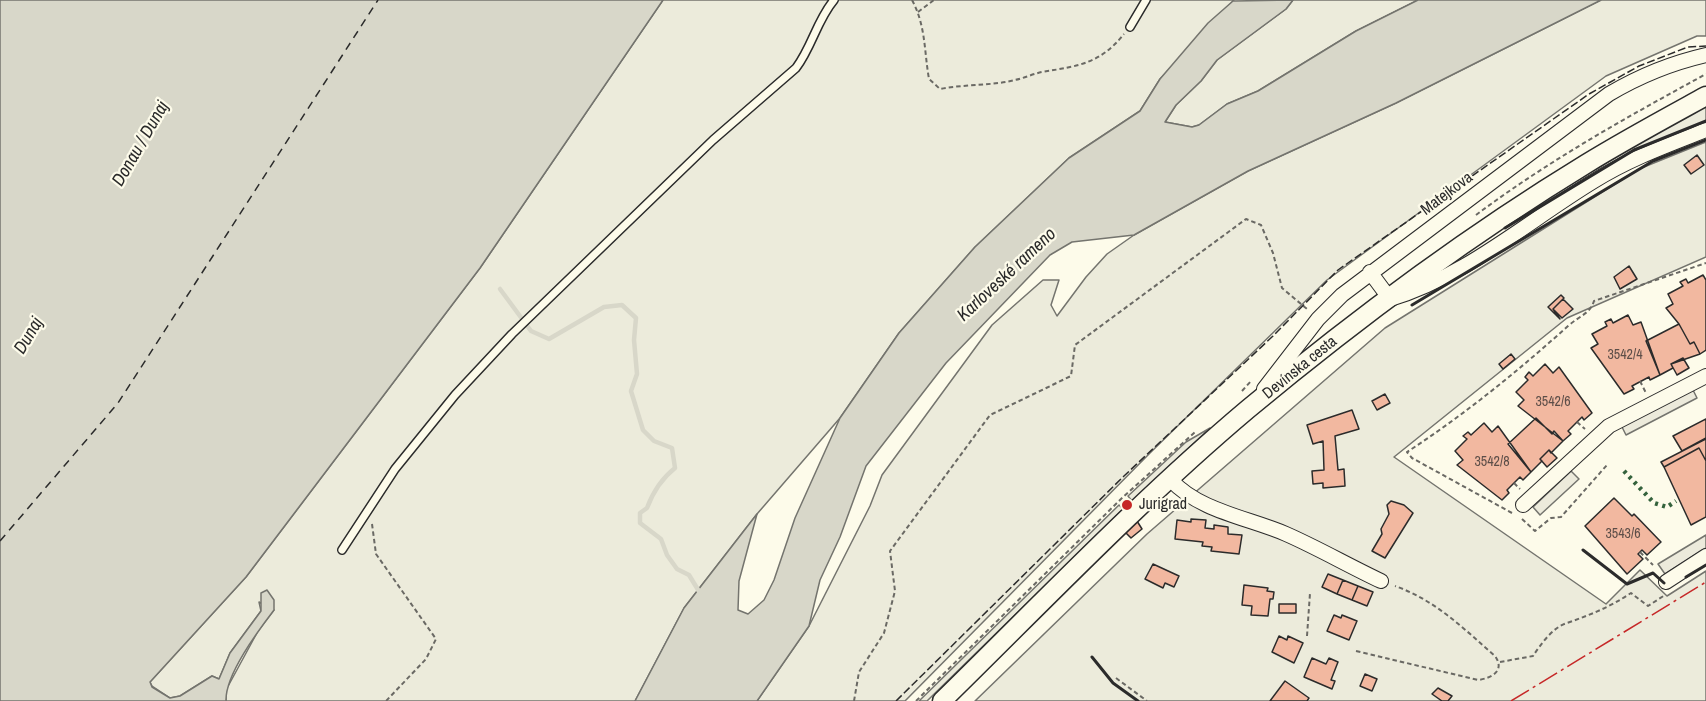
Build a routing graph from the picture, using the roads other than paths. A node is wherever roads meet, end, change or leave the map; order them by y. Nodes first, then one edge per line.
1 (834, 0) edge
2 (1146, 0) edge
3 (1130, 27) road end
4 (1706, 55) edge
5 (1706, 96) edge
6 (1706, 130) edge
7 (1375, 268) junction
8 (1390, 298) junction
9 (1706, 376) edge
10 (1247, 411) junction
11 (1171, 480) junction
12 (1523, 506) dead end
13 (342, 550) dead end
14 (1706, 556) edge
15 (1381, 581) road end
16 (1666, 588) road end
17 (942, 701) edge

1 - 13 lane
2 - 3 lane
4 - 7 street, Matejkova
5 - 8 street, Devínska cesta
6 - 8 street
7 - 8 street
7 - 10 street, Matejkova
8 - 10 street, Devínska cesta
9 - 12 street
10 - 11 street, Devínska cesta
11 - 15 street
11 - 17 street, Devínska cesta
14 - 16 street

